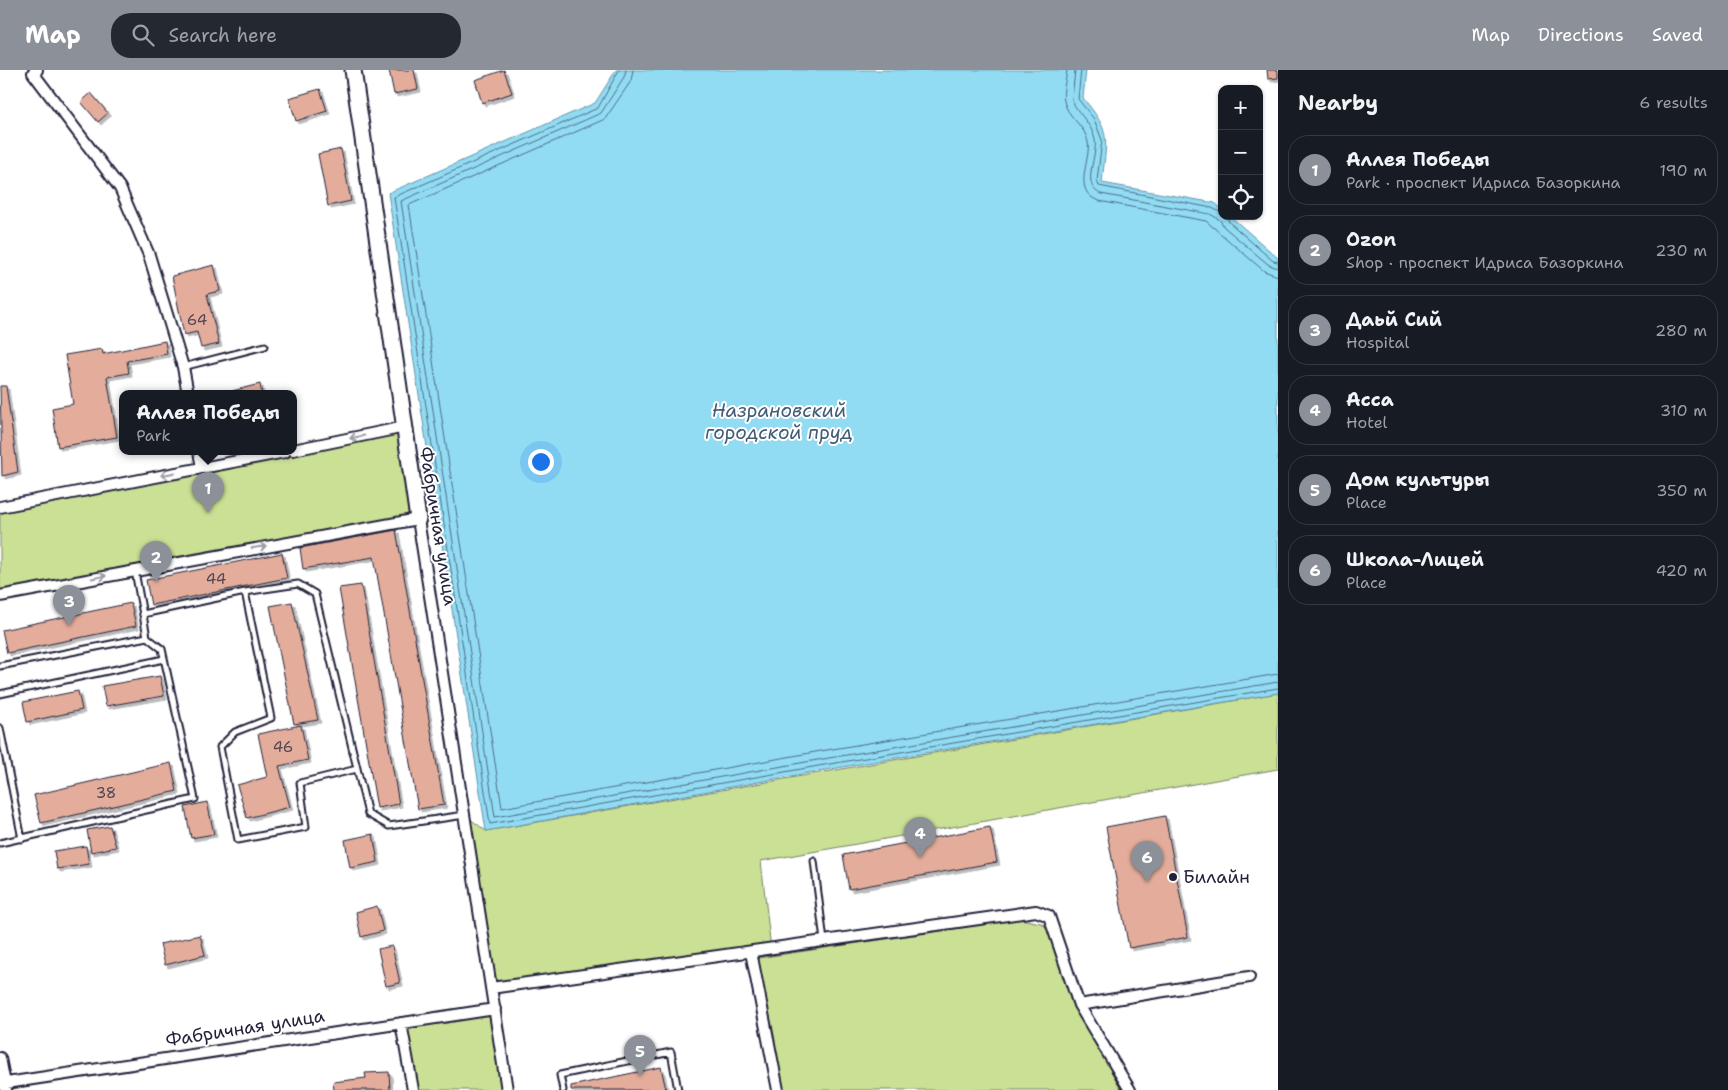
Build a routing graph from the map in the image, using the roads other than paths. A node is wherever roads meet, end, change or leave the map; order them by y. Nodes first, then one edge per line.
1 (37, 70) edge
2 (353, 70) edge
3 (265, 346) dead end
4 (183, 367) junction
5 (187, 390) edge
6 (404, 428) junction
7 (297, 449) edge
8 (200, 455) edge
9 (268, 455) edge
10 (202, 467) junction
11 (0, 507) edge
12 (418, 520) junction
13 (134, 570) junction
14 (245, 592) junction
15 (0, 596) edge
16 (143, 614) junction
17 (147, 637) junction
18 (164, 659) junction
19 (0, 666) edge
20 (0, 694) edge
21 (0, 728) edge
22 (357, 769) junction
23 (465, 815) junction
24 (22, 839) junction
25 (0, 843) edge
26 (814, 861) dead end
27 (824, 941) junction
28 (751, 952) junction
29 (1249, 977) dead end
30 (491, 988) junction
31 (1080, 1005) junction
32 (495, 1008) junction
33 (401, 1023) junction
34 (0, 1058) edge
35 (4, 1086) edge
36 (413, 1090) edge
37 (508, 1090) edge
38 (563, 1090) edge
39 (678, 1090) edge
40 (778, 1090) edge
41 (1130, 1090) edge

1 - 4 street
2 - 6 street, Фабричная улица
3 - 4 lane
4 - 5 street
6 -> 7 street
6 - 12 street, Фабричная улица
8 - 10 street
9 - 10 street
10 -> 11 street
13 -> 12 street
12 - 23 street, Фабричная улица
15 -> 13 street
13 - 16 lane
14 - 16 lane
14 - 22 lane
14 - 22 lane
16 - 17 lane
17 - 18 lane
17 - 19 lane
18 - 20 lane
18 - 24 lane
21 - 24 lane
22 - 23 lane
23 - 30 street, Фабричная улица
24 - 25 lane
26 - 27 lane
27 - 28 street
27 - 31 street
28 - 30 street
28 - 40 street
29 - 31 street
30 - 32 street, Фабричная улица
31 - 41 street
32 - 33 street, Фабричная улица
32 - 37 street, Фабричная улица
33 - 35 street, Фабричная улица
33 - 36 street
34 - 35 street
38 - 39 lane

